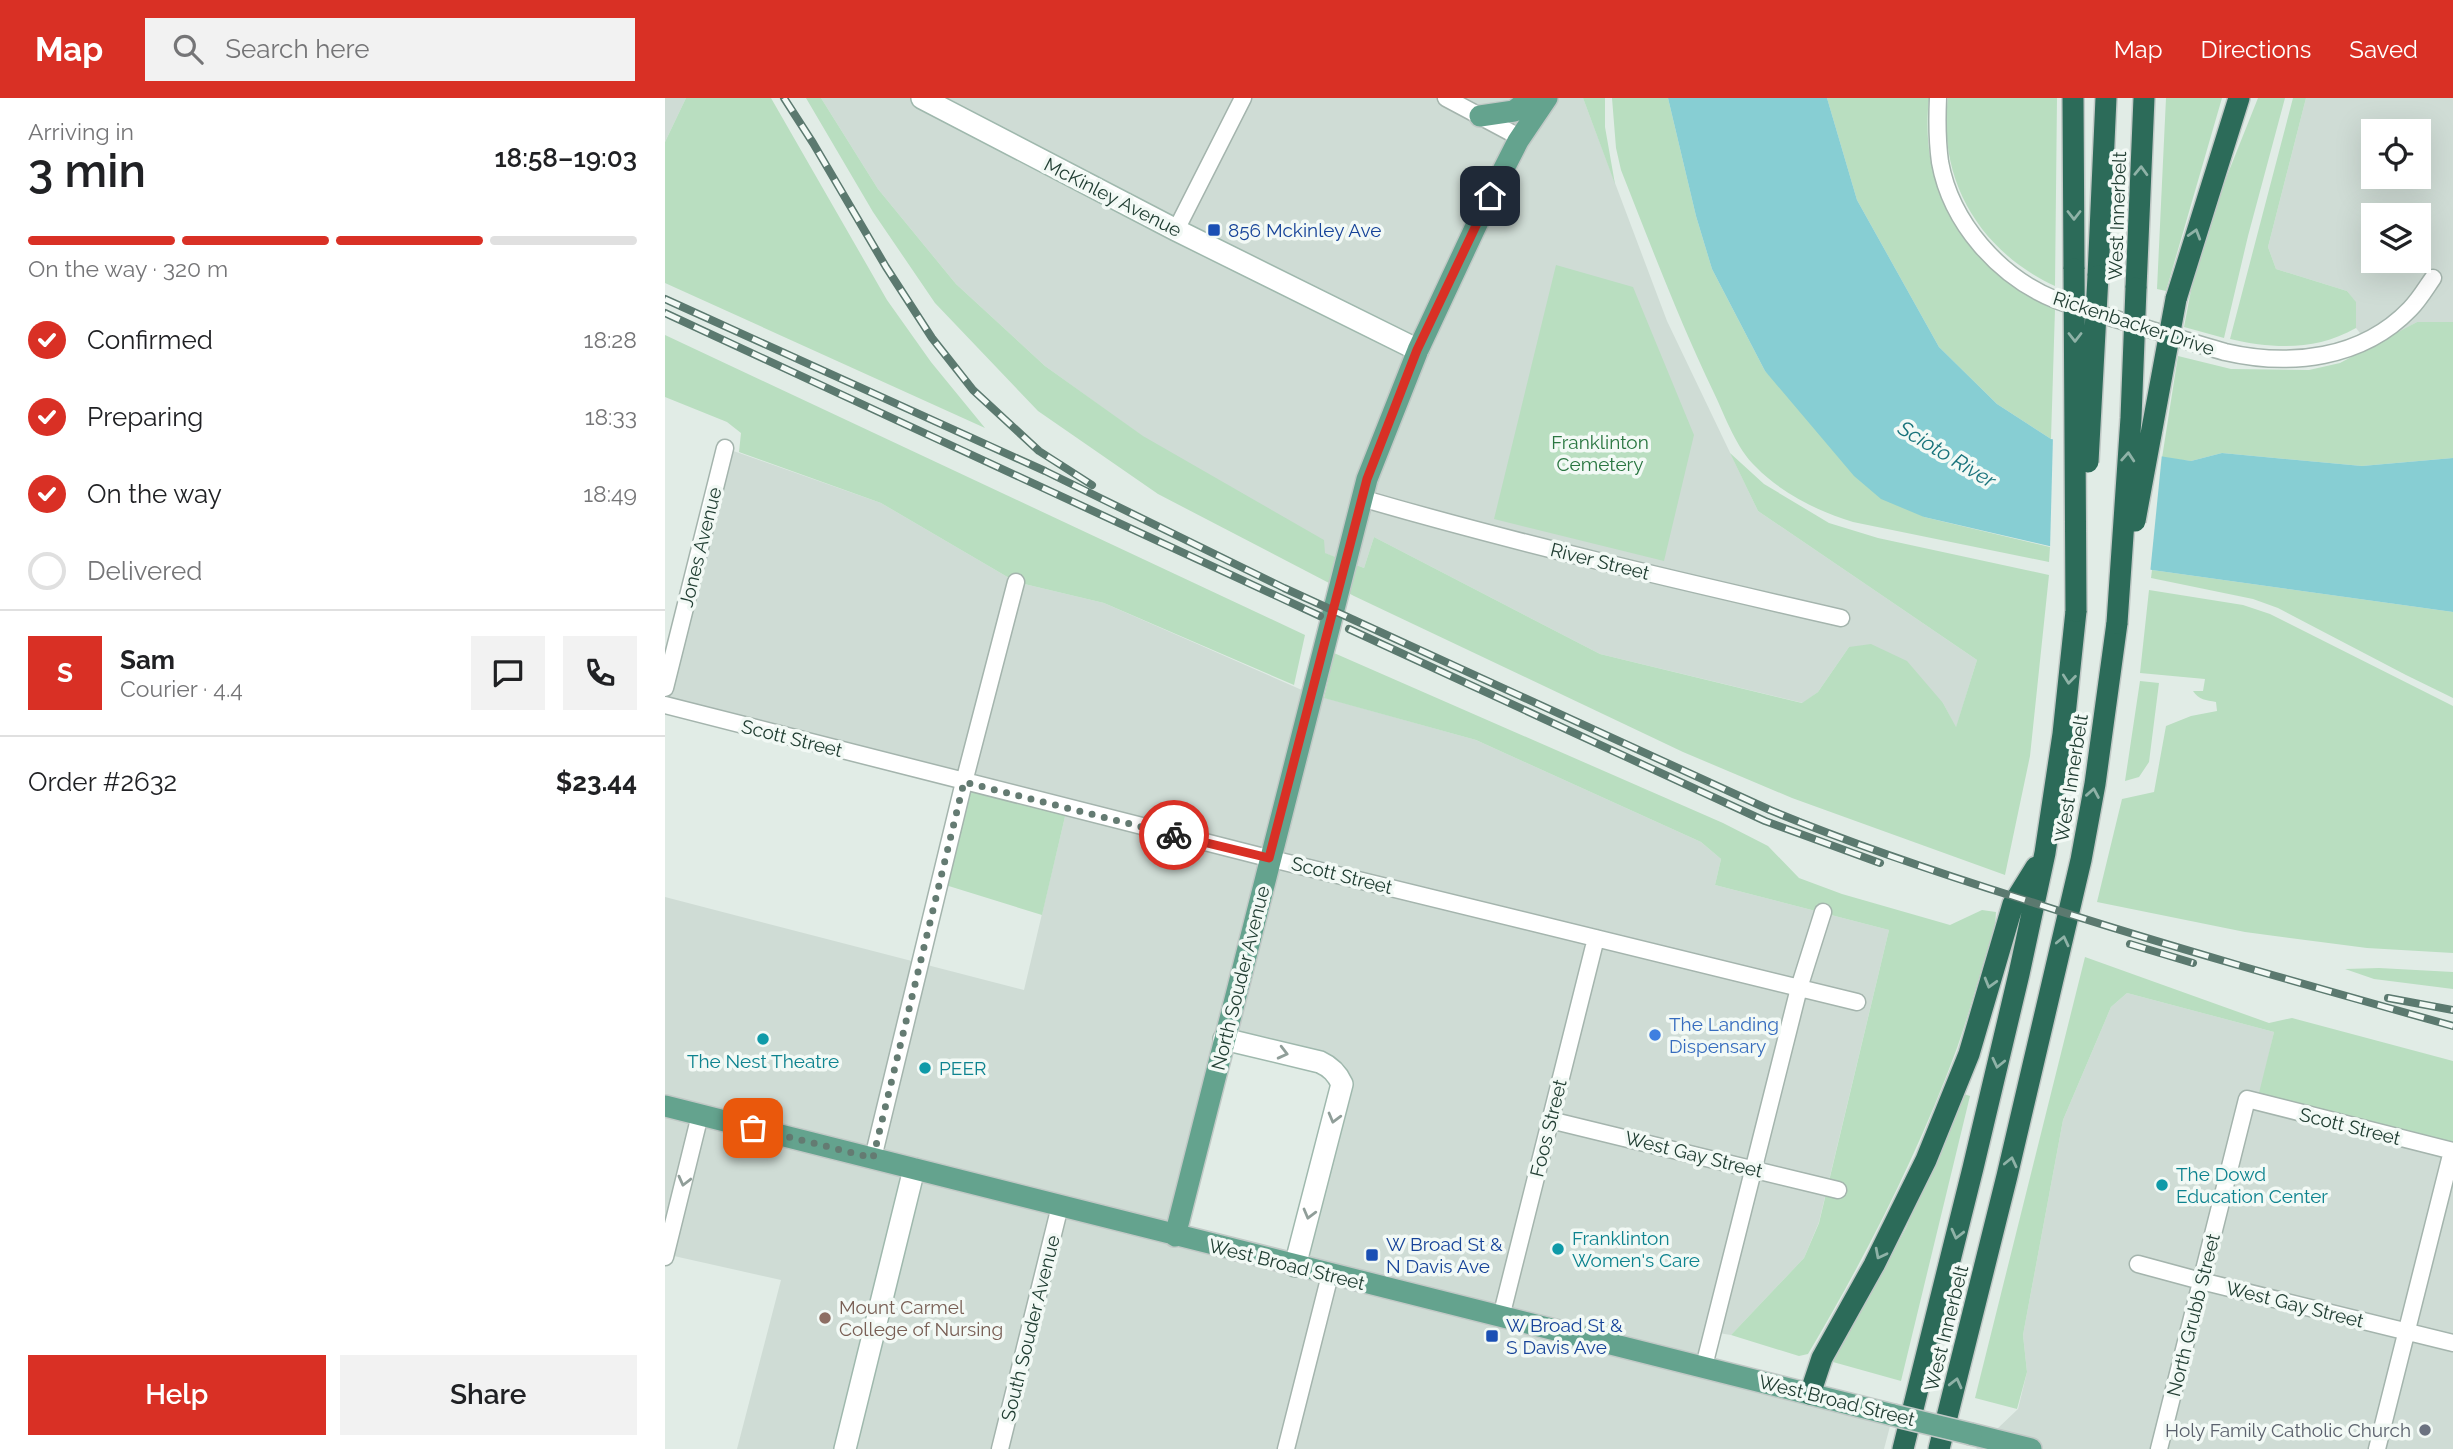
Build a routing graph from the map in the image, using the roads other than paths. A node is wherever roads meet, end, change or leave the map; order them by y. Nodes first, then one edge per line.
1 (922, 98) edge
2 (1243, 98) edge
3 (1446, 98) edge
4 (1530, 98) edge
5 (1547, 98) edge
6 (1938, 98) edge
7 (2073, 98) edge
8 (2106, 98) edge
9 (2144, 98) edge
10 (2239, 98) edge
11 (1480, 116) junction
12 (1521, 138) junction
13 (1176, 230) junction
14 (2433, 278) dead end
15 (1417, 350) junction
16 (725, 448) dead end
17 (1361, 498) junction
18 (1016, 582) dead end
19 (2076, 611) junction
20 (1841, 618) dead end
21 (2117, 622) junction
22 (665, 688) edge
23 (665, 705) edge
24 (964, 782) junction
25 (2045, 853) junction
26 (1269, 858) junction
27 (1823, 912) dead end
28 (1596, 938) junction
29 (1799, 988) junction
30 (1857, 1002) dead end
31 (1224, 1039) junction
32 (2248, 1099) joint
33 (665, 1106) edge
34 (700, 1115) junction
35 (1550, 1120) junction
36 (2452, 1151) edge
37 (873, 1158) junction
38 (1752, 1168) junction
39 (914, 1169) junction
40 (1838, 1190) dead end
41 (1061, 1206) junction
42 (1175, 1236) junction
43 (665, 1257) edge
44 (2138, 1264) dead end
45 (1295, 1266) junction
46 (1330, 1275) junction
47 (2201, 1281) junction
48 (1501, 1317) junction
49 (2407, 1331) junction
50 (2453, 1343) edge
51 (1704, 1366) junction
52 (1810, 1394) junction
53 (845, 1449) edge
54 (999, 1449) edge
55 (1286, 1449) edge
56 (1903, 1449) edge
57 (1939, 1449) edge
58 (2031, 1449) edge
59 (2159, 1449) edge
60 (2377, 1449) edge

1 - 13 street, McKinley Avenue
2 - 13 street
3 - 11 street
4 - 11 main road
5 - 12 main road, North Souder Avenue
6 - 14 street, Rickenbacker Drive
7 -> 19 highway, bridge
8 - 19 highway, West Innerbelt, bridge
21 -> 9 highway, West Innerbelt, bridge
21 -> 10 highway, bridge
11 - 12 street
12 - 15 main road, North Souder Avenue
13 - 15 street, McKinley Avenue
15 - 17 main road, North Souder Avenue
16 - 22 street, Jones Avenue
17 - 20 street, River Street
17 - 26 main road, North Souder Avenue
18 - 24 street
19 -> 25 highway, West Innerbelt
57 -> 21 highway, West Innerbelt
23 - 24 street, Scott Street
24 - 26 street, Scott Street
24 - 37 street
25 -> 52 highway
25 -> 56 highway, West Innerbelt
26 - 28 street, Scott Street
26 - 31 main road, North Souder Avenue
27 - 29 street
28 - 29 street, Scott Street
28 - 35 street, Foos Street
29 - 30 street, Scott Street
29 - 38 street
31 - 42 main road, North Souder Avenue
31 -> 45 street
32 - 36 street, Scott Street
32 - 47 street, North Grubb Street
33 - 34 main road, West Broad Street
34 - 37 main road, West Broad Street
34 -> 43 street
35 - 38 street, West Gay Street
35 - 48 street, Foos Street
36 - 49 street
37 - 39 main road, West Broad Street
38 - 40 street, West Gay Street
38 - 51 street
39 - 41 main road, West Broad Street
39 - 53 street
41 - 42 main road, West Broad Street
41 - 54 street, South Souder Avenue
42 - 45 main road, West Broad Street
44 - 47 street, West Gay Street
45 - 46 main road, West Broad Street
46 - 48 main road, West Broad Street
46 - 55 street
47 - 49 street, West Gay Street
47 - 59 street, North Grubb Street
48 - 51 main road, West Broad Street
49 - 50 street, West Gay Street
49 - 60 street
51 - 52 main road, West Broad Street
52 - 58 main road, West Broad Street, bridge

